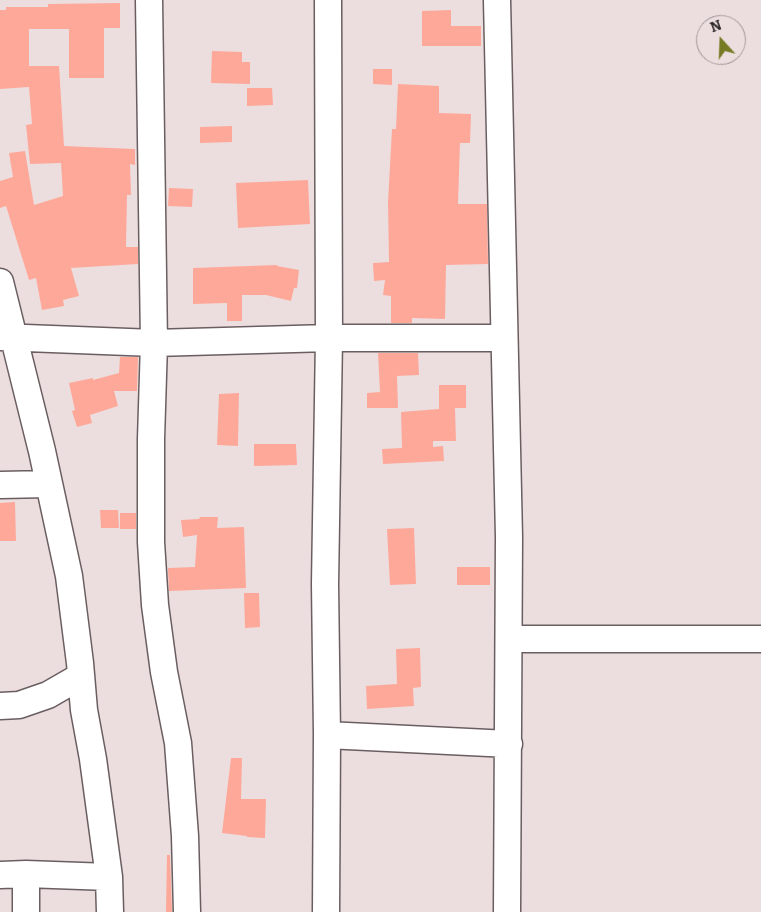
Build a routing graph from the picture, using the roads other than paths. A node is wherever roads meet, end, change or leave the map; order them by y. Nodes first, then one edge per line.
1 (149, 0) edge
2 (328, 0) edge
3 (497, 0) edge
4 (0, 282) edge
5 (7, 337) edge
6 (329, 338) junction
7 (504, 338) junction
8 (154, 343) junction
9 (49, 484) junction
10 (0, 485) edge
11 (509, 639) junction
12 (761, 639) edge
13 (81, 676) junction
14 (0, 706) edge
15 (327, 735) junction
16 (509, 744) junction
17 (26, 874) junction
18 (0, 875) edge
19 (109, 877) junction
20 (26, 912) edge
21 (110, 912) edge
22 (187, 912) edge
23 (326, 912) edge
24 (507, 912) edge

1 - 8 street
2 - 6 street
3 - 7 street
4 - 5 street
5 - 8 street
5 - 9 street
6 - 7 street
6 - 8 street
6 - 15 street
7 - 11 street
8 - 22 street
9 - 10 street
9 - 13 street
11 - 12 street
11 - 16 street
13 - 14 street
13 - 19 street
15 - 16 street
15 - 23 street
16 - 24 street
17 - 18 street
17 - 19 street
17 - 20 street
19 - 21 street

